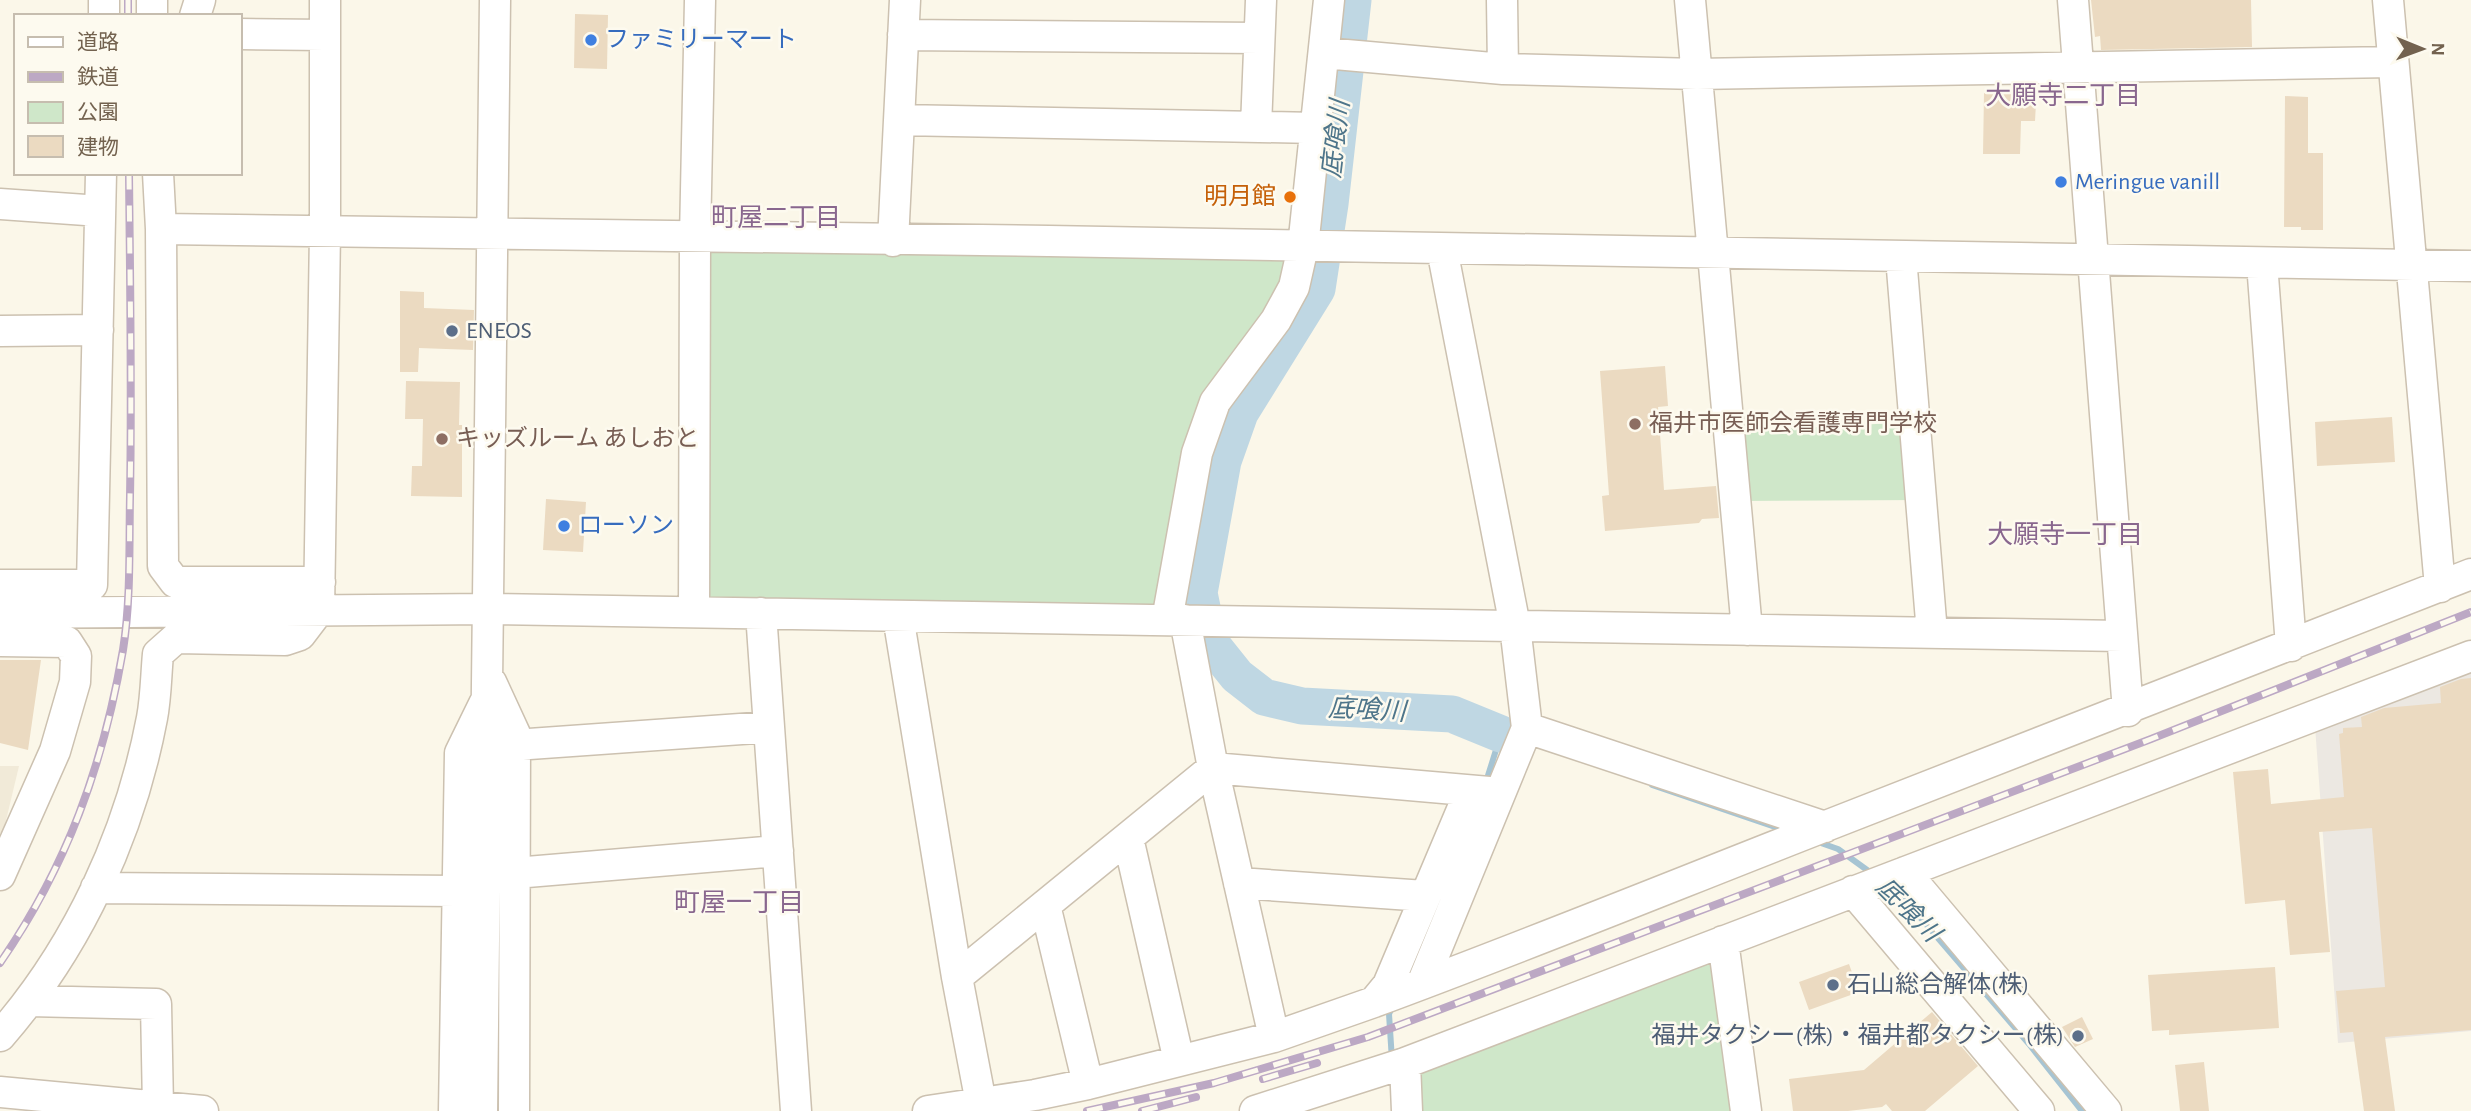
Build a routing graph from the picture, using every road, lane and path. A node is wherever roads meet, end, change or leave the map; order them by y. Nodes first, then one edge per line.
1 (325, 0) edge
2 (495, 0) edge
3 (699, 0) edge
4 (905, 0) edge
5 (1261, 0) edge
6 (1329, 0) edge
7 (1502, 0) edge
8 (1690, 0) edge
9 (2073, 0) edge
10 (2388, 0) edge
11 (242, 34) edge
12 (325, 34) junction
13 (903, 35) junction
14 (1259, 38) junction
15 (1324, 52) junction
16 (2393, 62) junction
17 (2078, 67) junction
18 (1503, 69) junction
19 (1697, 74) junction
20 (899, 120) junction
21 (1256, 127) junction
22 (1316, 128) junction
23 (101, 175) edge
24 (158, 175) edge
25 (0, 204) edge
26 (100, 211) junction
27 (161, 229) junction
28 (325, 232) junction
29 (492, 234) junction
30 (695, 238) junction
31 (893, 241) junction
32 (1303, 247) junction
33 (1442, 250) junction
34 (1712, 254) junction
35 (1901, 257) junction
36 (2094, 260) junction
37 (2262, 263) junction
38 (2411, 265) junction
39 (2471, 266) edge
40 (98, 330) junction
41 (0, 331) edge
42 (2471, 574) edge
43 (0, 585) edge
44 (2440, 587) junction
45 (320, 596) junction
46 (489, 609) junction
47 (694, 612) junction
48 (0, 613) edge
49 (761, 613) junction
50 (898, 616) junction
51 (1176, 620) junction
52 (1515, 626) junction
53 (1747, 630) junction
54 (1932, 633) junction
55 (2122, 636) junction
56 (0, 641) edge
57 (2291, 646) junction
58 (2471, 656) edge
59 (487, 686) junction
60 (2128, 711) junction
61 (769, 727) junction
62 (1527, 727) junction
63 (515, 745) junction
64 (1213, 768) junction
65 (1470, 791) junction
66 (1500, 793) junction
67 (1825, 827) junction
68 (1128, 838) junction
69 (8, 842) edge
70 (778, 850) junction
71 (1905, 872) junction
72 (514, 873) junction
73 (0, 875) edge
74 (1240, 883) junction
75 (96, 888) junction
76 (456, 891) junction
77 (1853, 891) junction
78 (1425, 896) junction
79 (1045, 905) junction
80 (1723, 941) junction
81 (957, 976) junction
82 (1422, 984) junction
83 (29, 1001) junction
84 (1374, 1002) junction
85 (0, 1036) edge
86 (1274, 1037) junction
87 (1179, 1060) junction
88 (1405, 1063) junction
89 (1088, 1084) junction
90 (0, 1092) edge
91 (993, 1105) edge
92 (158, 1107) junction
93 (203, 1111) edge
94 (454, 1111) edge
95 (482, 1111) edge
96 (514, 1111) edge
97 (796, 1111) edge
98 (928, 1111) edge
99 (1255, 1111) edge
100 (1407, 1111) edge
101 (1746, 1111) edge
102 (2039, 1111) edge
103 (2106, 1111) edge

1 - 12 street
2 - 29 street
3 - 30 street
4 - 13 street
5 - 14 street
6 - 15 street
7 - 18 street
8 - 19 street
9 - 17 street
10 - 16 street
11 - 12 street
12 - 28 street
13 - 14 street
13 - 20 street
14 - 21 street
15 - 18 street
15 - 22 street
16 - 17 street
16 - 38 street
17 - 19 street
17 - 36 street
18 - 19 street
19 - 34 street
20 - 21 street
20 - 31 street
21 - 22 street
22 - 32 street
23 - 26 street
24 - 27 street
25 - 26 street
26 - 40 street
27 - 28 street
27 - 45 street
28 - 29 street
28 - 45 street
29 - 30 street
29 - 46 street
30 - 31 street
30 - 47 street
31 - 32 street
32 - 33 street
32 - 51 street
33 - 34 street
33 - 52 street
34 - 35 street
34 - 53 street
35 - 36 street
35 - 54 street
36 - 37 street
36 - 55 street
37 - 38 street
37 - 57 street
38 - 39 street
38 - 44 street
40 - 41 street
40 - 43 street
42 - 44 street
44 - 57 street
45 - 46 street
45 - 48 street
45 - 75 street
46 - 47 street
46 - 59 street
47 - 49 street
49 - 50 street
49 - 61 street
50 - 51 street
50 - 81 street
51 - 52 street
51 - 64 street
52 - 53 street
52 - 62 street
53 - 54 street
54 - 55 street
55 - 60 street
56 - 69 street
57 - 60 street
58 - 71 street
59 - 63 street
59 - 76 street
59 - 95 street
60 - 67 street
61 - 63 street
61 - 70 street
62 - 66 street
62 - 67 street
63 - 72 street
64 - 65 street
64 - 68 street
64 - 74 street
65 - 66 street
65 - 78 street
66 - 82 street
67 - 82 street
68 - 79 street
68 - 87 street
69 - 73 street
70 - 72 street
70 - 97 street
71 - 77 street
71 - 103 street
72 - 96 street
74 - 78 street
74 - 86 street
75 - 76 street
75 - 83 street
76 - 94 street
77 - 80 street
77 - 102 street
78 - 84 street
79 - 81 street
79 - 89 street
80 - 88 street
80 - 101 street
81 - 91 street
82 - 84 street
83 - 85 street
83 - 92 street
84 - 86 street
86 - 87 street
87 - 89 street
88 - 99 street
88 - 100 street
89 - 91 street
90 - 92 street
91 - 98 street
92 - 93 street

